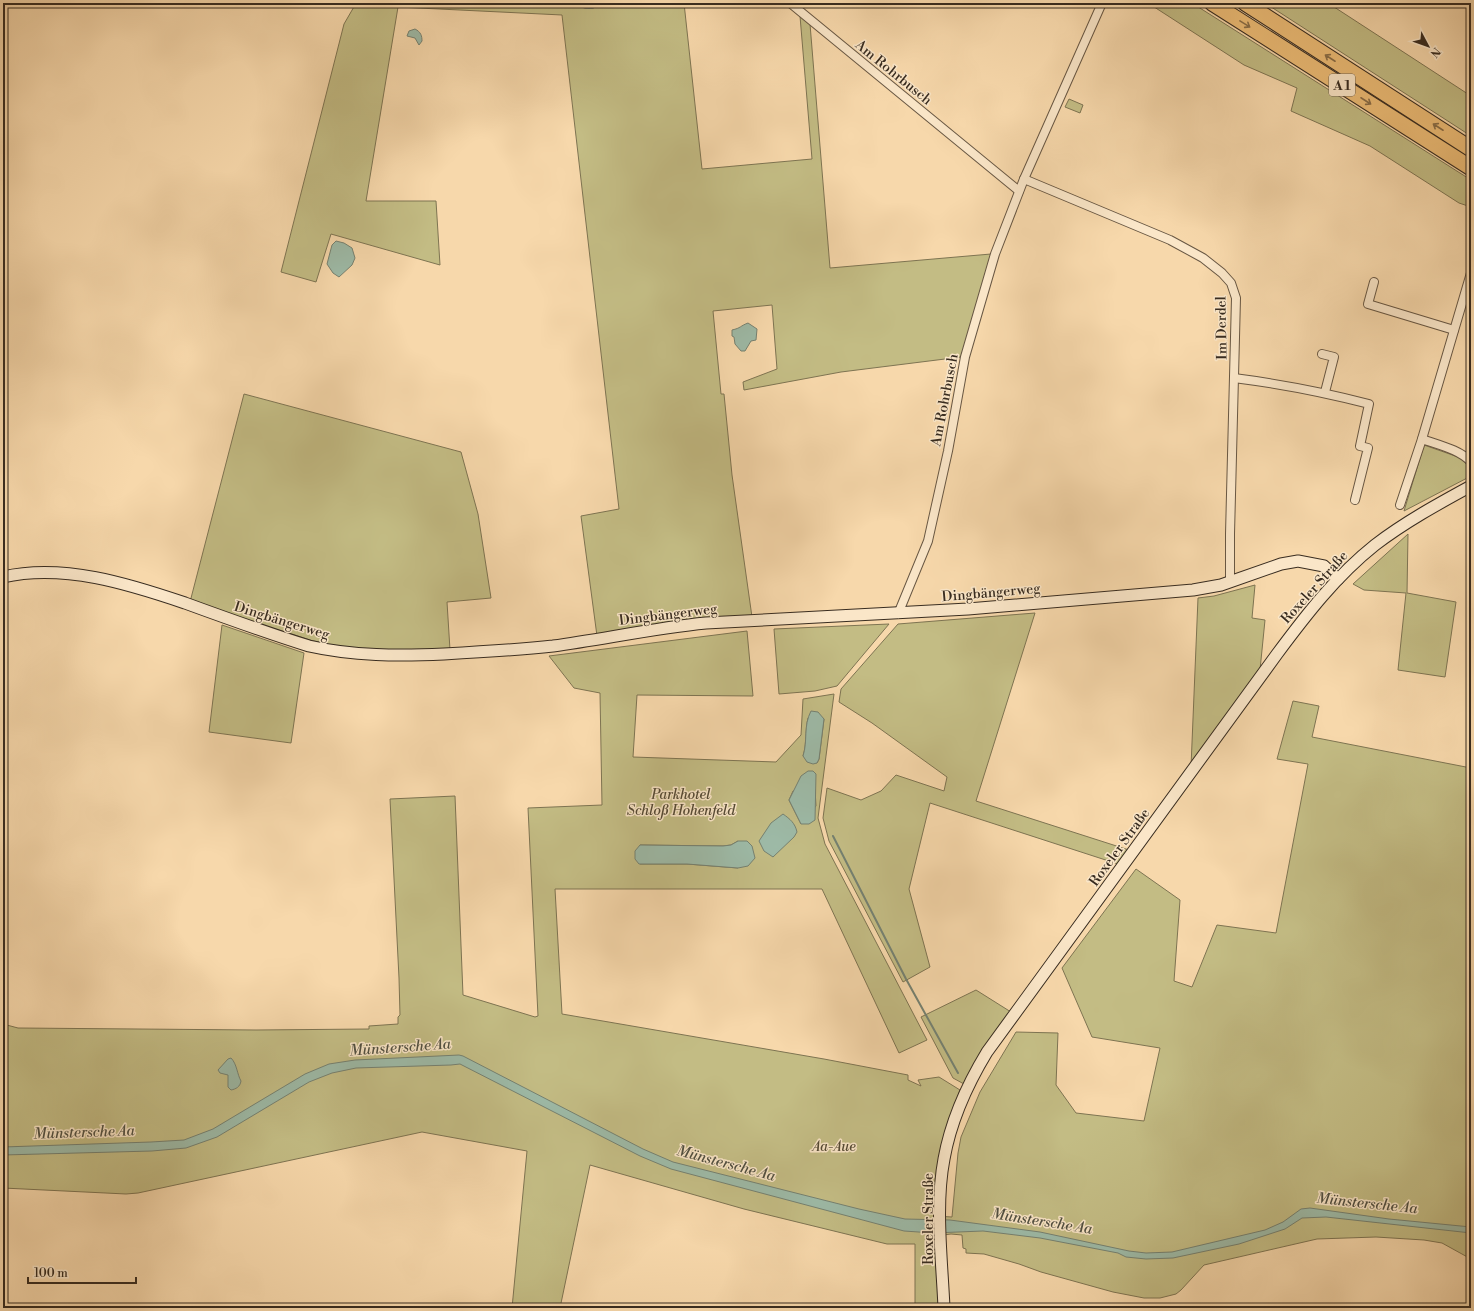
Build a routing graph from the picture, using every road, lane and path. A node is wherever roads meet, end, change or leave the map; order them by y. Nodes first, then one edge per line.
1 (790, 3) edge
2 (1102, 3) edge
3 (1212, 3) edge
4 (1245, 3) edge
5 (1471, 149) edge
6 (1471, 168) edge
7 (1024, 179) junction
8 (1019, 191) junction
9 (1471, 273) edge
10 (1374, 282) dead end
11 (1454, 330) junction
12 (1322, 354) dead end
13 (1234, 378) junction
14 (1325, 392) junction
15 (1422, 439) junction
16 (1471, 462) edge
17 (1471, 486) edge
18 (1355, 500) dead end
19 (1400, 505) dead end
20 (3, 577) edge
21 (1338, 579) junction
22 (1230, 582) junction
23 (898, 614) junction
24 (944, 1308) edge

1 - 8 street, Am Rohrbusch
2 - 7 street, Am Rohrbusch
3 -> 6 highway, A 1
5 -> 4 highway, A 1
7 - 8 street, Am Rohrbusch
7 - 13 street, Im Derdel
8 - 23 street, Am Rohrbusch
9 - 11 street
10 - 11 street
11 - 15 street
12 - 14 street
13 - 14 street
13 - 22 street, Im Derdel
14 - 18 street
15 - 16 street
15 - 19 street
17 - 21 main road, Roxeler Straße
20 - 23 main road, Dingbängerweg
21 - 22 main road, Dingbängerweg
21 - 24 main road, Roxeler Straße
22 - 23 main road, Dingbängerweg

